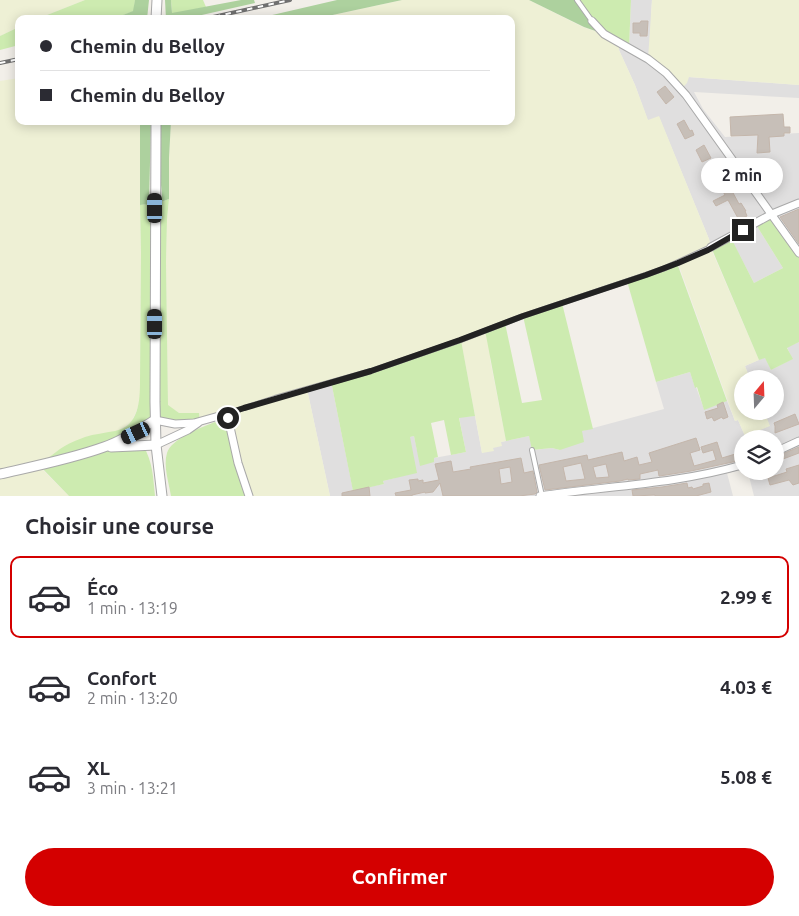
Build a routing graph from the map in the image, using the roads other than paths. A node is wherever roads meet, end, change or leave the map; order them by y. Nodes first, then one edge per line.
1 (157, 0) edge
2 (577, 0) edge
3 (156, 15) edge
4 (592, 21) joint
5 (156, 125) edge
6 (799, 204) edge
7 (772, 214) junction
8 (711, 248) joint
9 (799, 253) edge
10 (226, 414) junction
11 (155, 420) junction
12 (200, 422) junction
13 (799, 441) edge
14 (156, 445) junction
15 (106, 447) junction
16 (784, 448) edge
17 (532, 450) dead end
18 (734, 468) edge
19 (0, 474) edge
20 (162, 496) edge
21 (249, 496) edge
22 (541, 496) edge

1 - 3 street
2 - 4 lane
4 - 7 street
5 - 11 street
6 - 7 street
7 - 8 street
7 - 9 street
8 - 10 lane
10 - 12 street
10 - 21 street
11 - 12 street
11 - 14 street
11 - 15 street
12 - 14 street
13 - 16 street
14 - 15 street
14 - 20 street
15 - 19 street
17 - 22 lane
18 - 22 street

